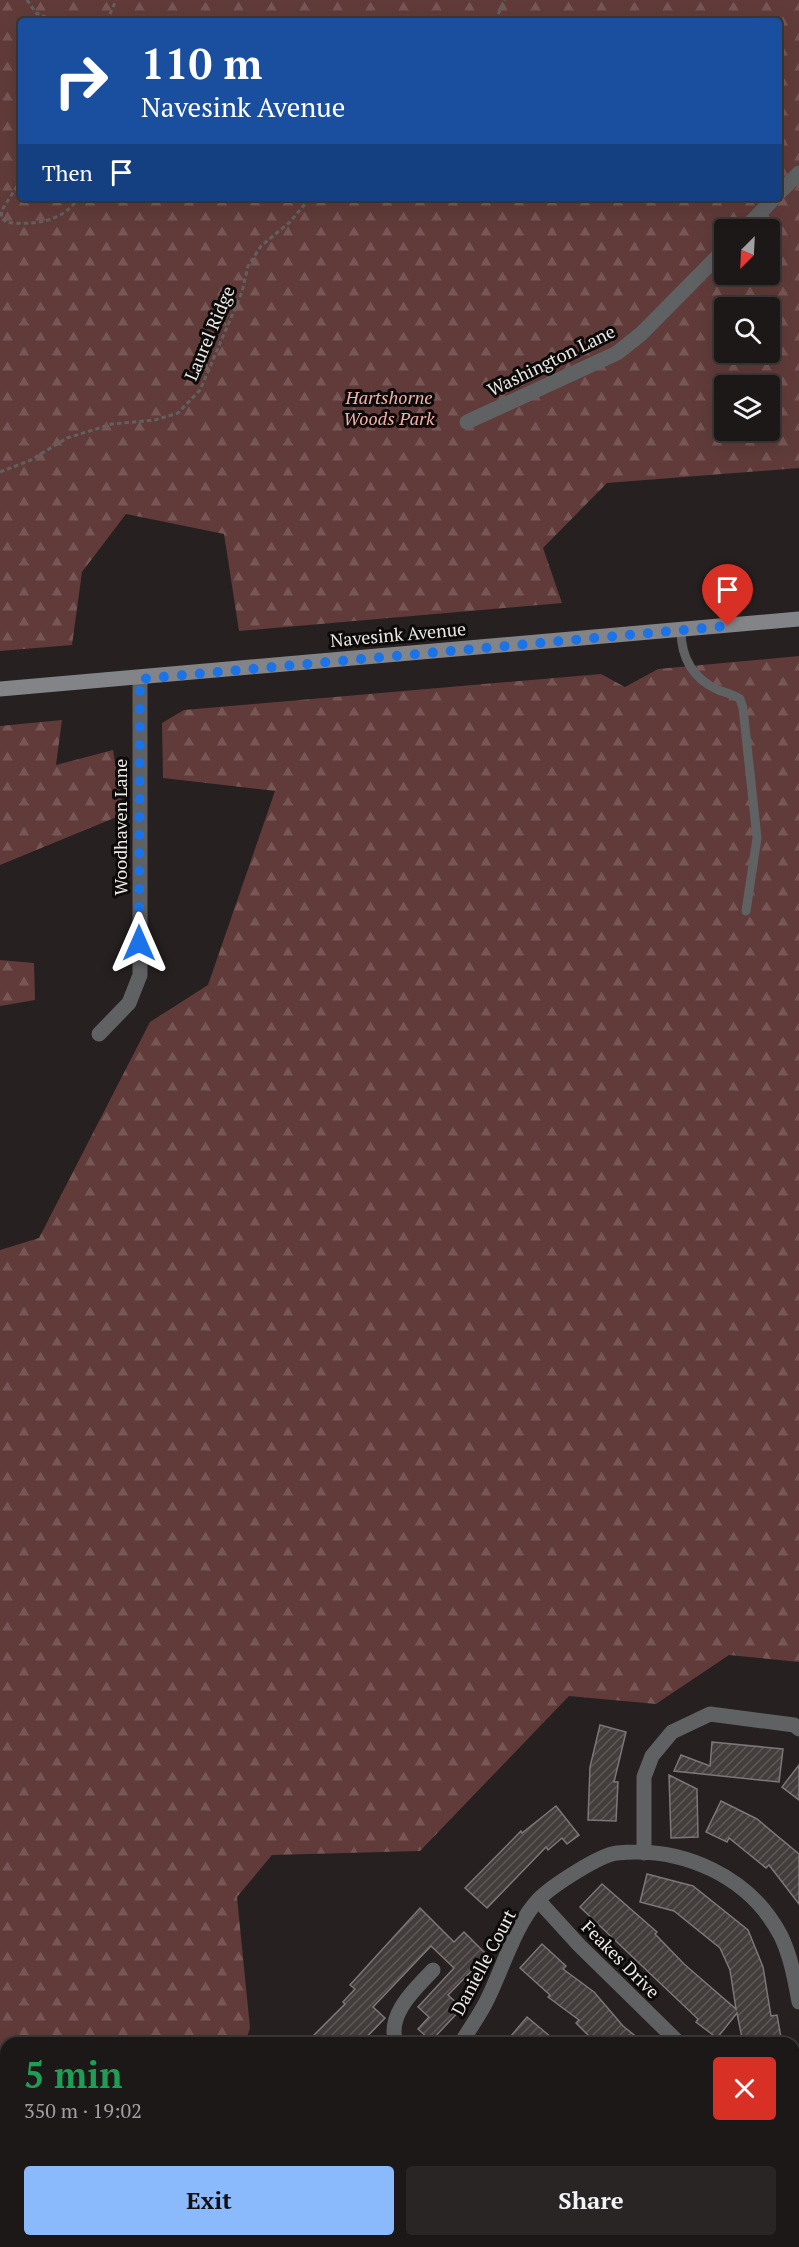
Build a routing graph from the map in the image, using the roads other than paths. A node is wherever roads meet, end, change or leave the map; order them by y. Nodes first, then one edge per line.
1 (799, 173) edge
2 (782, 190) edge
3 (771, 201) edge
4 (754, 219) edge
5 (714, 260) edge
6 (467, 422) dead end
7 (799, 619) edge
8 (681, 630) junction
9 (140, 679) junction
10 (0, 689) edge
11 (746, 911) dead end
12 (99, 1034) dead end
13 (799, 1728) edge
14 (644, 1853) junction
15 (538, 1900) junction
16 (433, 1970) dead end
17 (799, 2002) edge
18 (394, 2037) edge
19 (465, 2037) edge
20 (673, 2037) edge

1 - 2 street
3 - 4 street
5 - 6 street, Washington Lane
7 - 8 main road, Navesink Avenue
8 - 9 main road, Navesink Avenue
8 - 11 lane
9 - 10 main road, Navesink Avenue
9 - 12 street, Woodhaven Lane
13 - 14 street
14 - 15 street, Danielle Court
14 - 17 street, Danielle Court
15 - 19 street, Danielle Court
15 - 20 street, Feakes Drive
16 - 18 street

